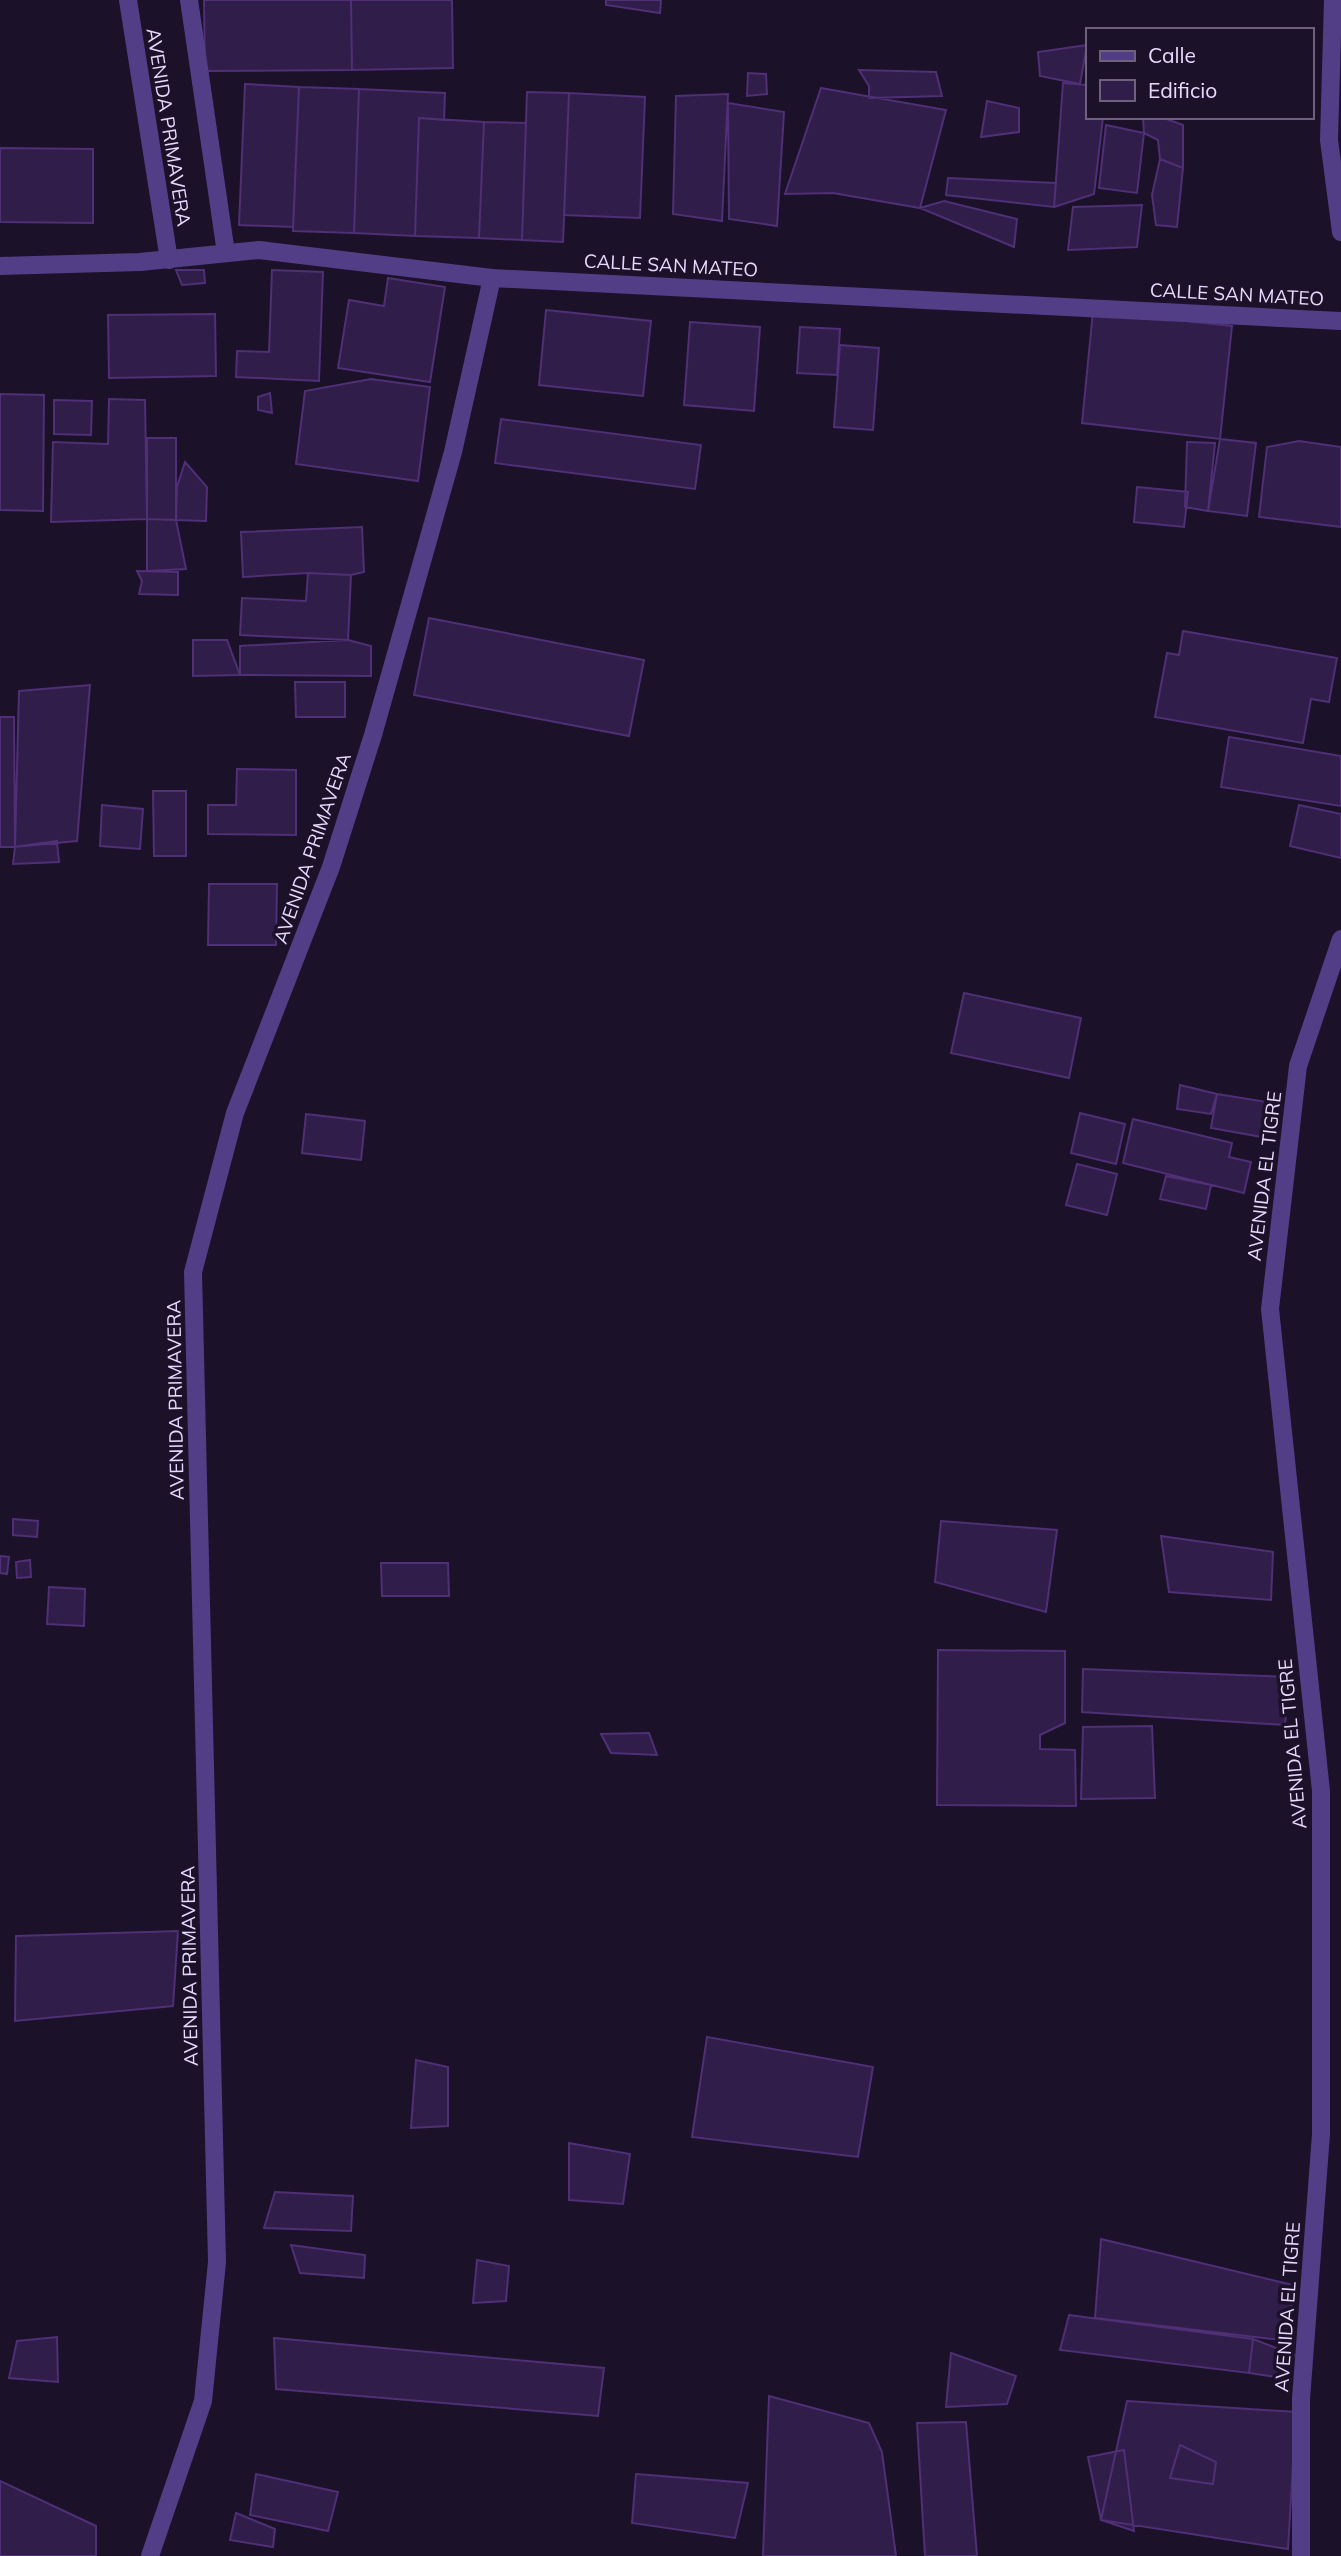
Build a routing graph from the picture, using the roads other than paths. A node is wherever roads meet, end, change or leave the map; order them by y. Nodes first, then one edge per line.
1 (128, 0) edge
2 (189, 0) edge
3 (1333, 0) edge
4 (1341, 232) edge
5 (226, 253) junction
6 (169, 260) junction
7 (0, 266) edge
8 (492, 278) junction
9 (1341, 321) edge
10 (1341, 939) edge
11 (150, 2556) edge
12 (1301, 2556) edge

1 - 6 street, AVENIDA PRIMAVERA
2 - 5 street
3 - 4 street
5 - 6 street, CALLE SAN MATEO
5 - 8 street, CALLE SAN MATEO
6 - 7 street, CALLE SAN MATEO
8 - 9 street, CALLE SAN MATEO
8 - 11 street, AVENIDA PRIMAVERA
10 - 12 street, AVENIDA EL TIGRE

